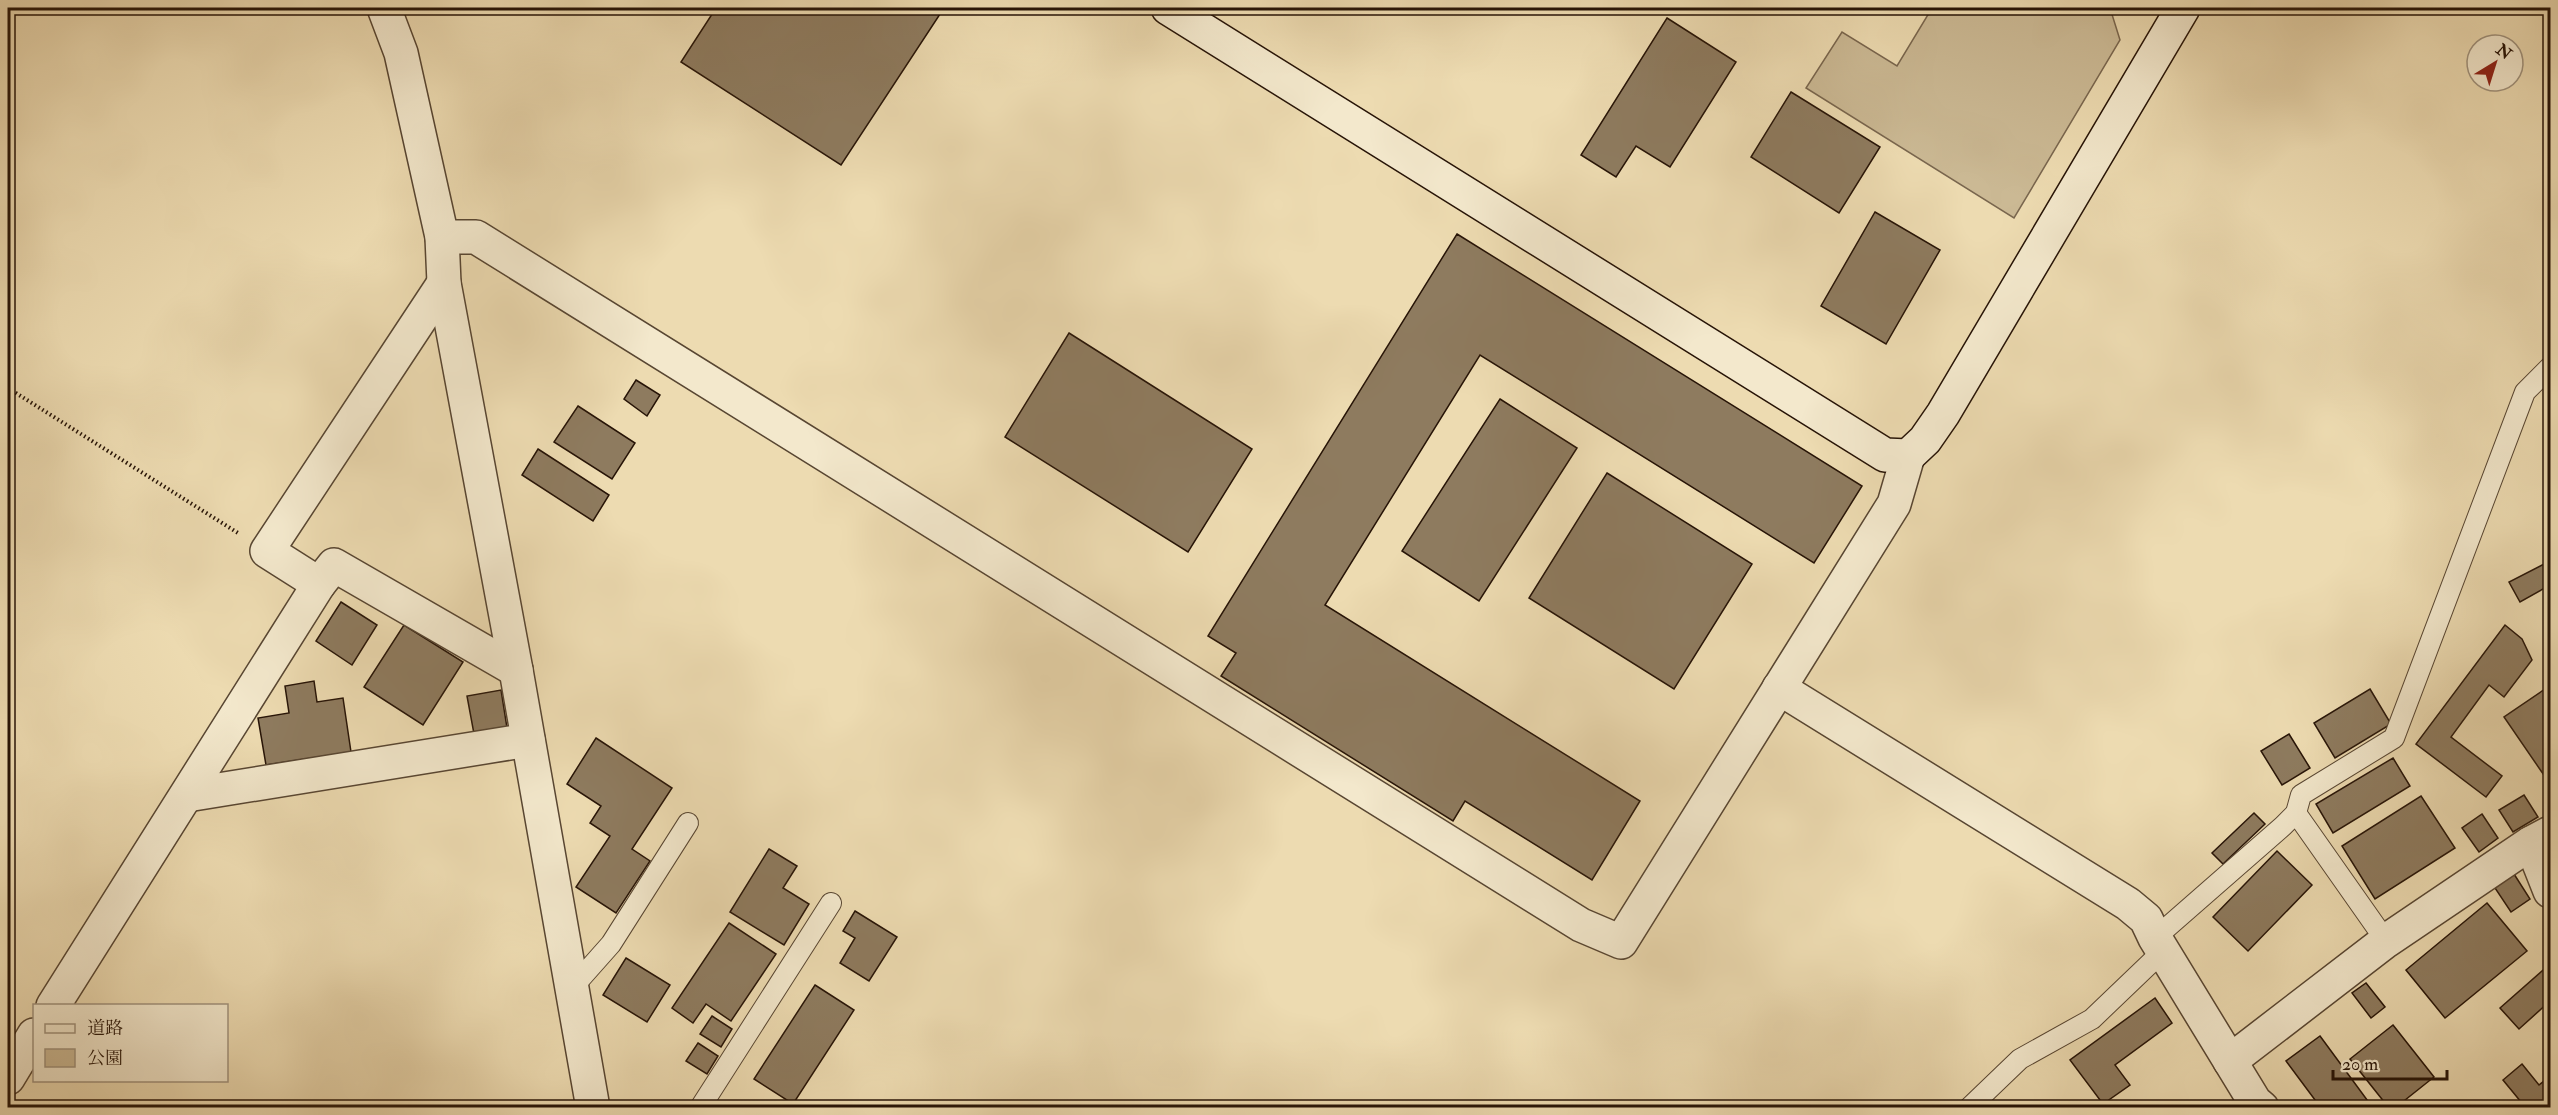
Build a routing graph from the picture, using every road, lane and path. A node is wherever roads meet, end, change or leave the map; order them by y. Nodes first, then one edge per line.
1 (384, 8) edge
2 (1168, 8) edge
3 (2183, 8) edge
4 (442, 237) junction
5 (444, 283) junction
6 (2550, 368) edge
7 (8, 388) edge
8 (1908, 456) junction
9 (267, 551) junction
10 (319, 584) junction
11 (516, 670) junction
12 (1779, 688) junction
13 (528, 740) junction
14 (187, 795) junction
15 (2296, 813) junction
16 (688, 823) dead end
17 (2541, 838) edge
18 (2550, 891) edge
19 (831, 903) dead end
20 (2386, 941) junction
21 (2159, 944) junction
22 (572, 988) junction
23 (54, 1004) edge
24 (33, 1037) edge
25 (2230, 1061) junction
26 (8, 1078) edge
27 (593, 1107) edge
28 (700, 1107) edge
29 (1969, 1107) edge
30 (2262, 1107) edge

1 - 4 street
2 - 8 street
3 - 8 street
4 - 5 street
4 - 12 street
5 - 9 street
5 - 11 street
6 - 15 lane
7 - 9 path
8 - 12 street
9 - 10 street
10 - 11 street
10 - 14 street
11 - 13 street
12 - 21 street
13 - 14 street
13 - 22 street
14 - 23 street
15 - 20 lane
15 - 21 lane
16 - 22 lane
17 - 18 street
17 - 20 street
19 - 28 lane
20 - 25 street
21 - 25 street
21 - 29 lane
22 - 27 street
24 - 26 street
25 - 30 street

